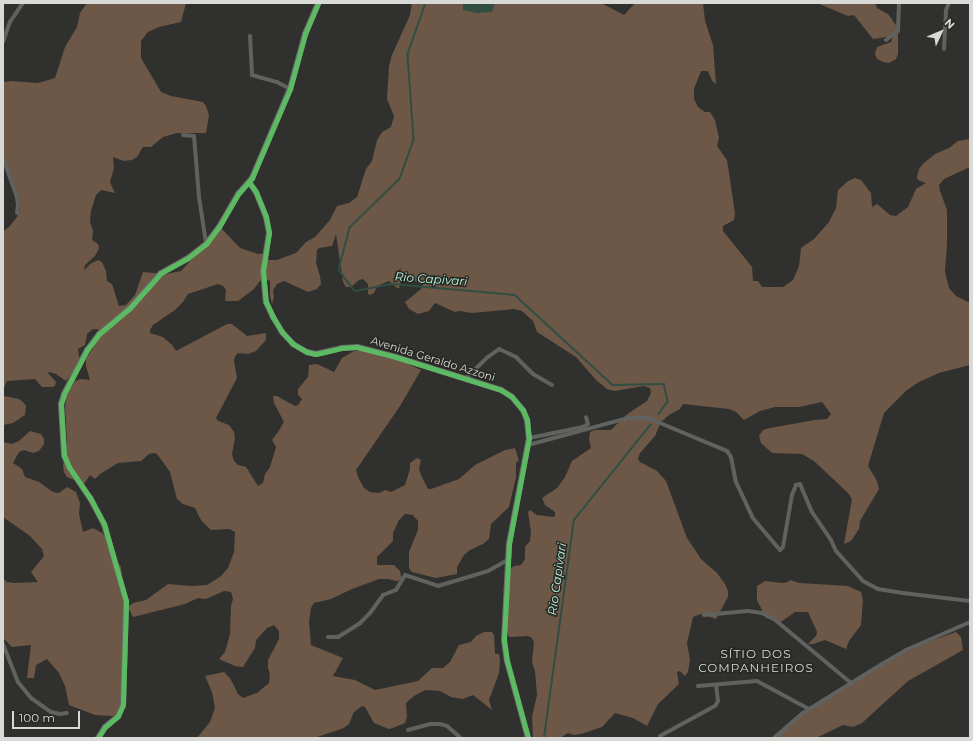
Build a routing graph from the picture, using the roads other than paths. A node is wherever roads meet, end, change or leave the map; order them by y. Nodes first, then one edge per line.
1 (23, 3) edge
2 (318, 3) edge
3 (899, 3) edge
4 (949, 3) edge
5 (250, 36) dead end
6 (886, 40) dead end
7 (3, 42) edge
8 (944, 49) dead end
9 (290, 89) junction
10 (183, 135) dead end
11 (3, 158) edge
12 (249, 182) junction
13 (17, 213) dead end
14 (206, 244) junction
15 (465, 379) junction
16 (552, 385) dead end
17 (586, 417) dead end
18 (529, 438) junction
19 (528, 445) junction
20 (508, 560) junction
21 (970, 601) edge
22 (704, 615) dead end
23 (970, 622) edge
24 (328, 637) dead end
25 (3, 644) edge
26 (850, 682) junction
27 (716, 685) junction
28 (698, 686) dead end
29 (809, 709) junction
30 (68, 713) dead end
31 (408, 730) dead end
32 (660, 736) dead end
33 (98, 738) edge
34 (461, 738) edge
35 (528, 738) edge
36 (774, 738) edge

1 - 7 street
2 - 9 street
3 - 6 street
4 - 8 street
5 - 9 street
9 - 12 street
10 - 14 street
11 - 13 street
12 - 14 street
12 - 15 street, Avenida Geraldo Azzoni
14 - 33 street
15 - 16 street
15 - 18 street, Avenida Geraldo Azzoni
17 - 18 street
18 - 19 street, Avenida Geraldo Azzoni
19 - 20 street, Avenida Geraldo Azzoni
19 - 21 street
20 - 24 street
20 - 35 street, Avenida Geraldo Azzoni
22 - 26 street
23 - 26 street
25 - 30 street
26 - 29 street
27 - 28 street
27 - 29 street
27 - 32 street
29 - 36 street
31 - 34 street

